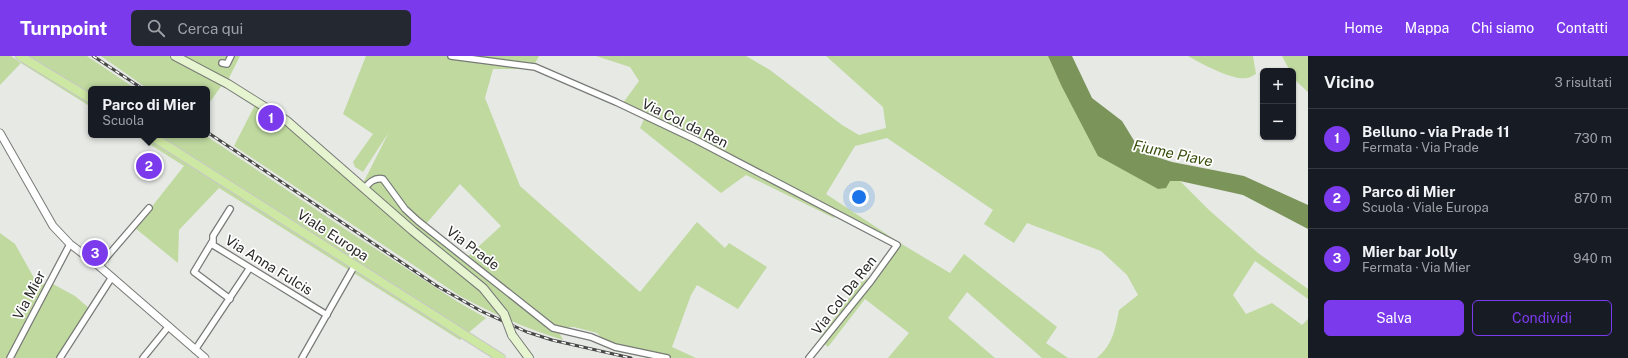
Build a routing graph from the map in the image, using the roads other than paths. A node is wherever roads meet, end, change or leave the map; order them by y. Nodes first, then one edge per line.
1 (20, 56) edge
2 (175, 56) edge
3 (186, 56) edge
4 (231, 56) edge
5 (451, 56) edge
6 (222, 63) dead end
7 (193, 65) junction
8 (88, 97) edge
9 (0, 133) edge
10 (155, 138) edge
11 (364, 189) junction
12 (149, 208) dead end
13 (230, 209) dead end
14 (212, 242) junction
15 (70, 244) junction
16 (897, 245) joint
17 (355, 265) junction
18 (99, 266) junction
19 (249, 268) junction
20 (112, 277) junction
21 (230, 299) junction
22 (327, 315) junction
23 (169, 326) junction
24 (195, 350) junction
25 (10, 358) edge
26 (60, 358) edge
27 (143, 358) edge
28 (205, 358) edge
29 (302, 358) edge
30 (501, 358) edge
31 (529, 358) edge
32 (667, 358) edge
33 (809, 358) edge

1 - 8 main road
2 - 7 main road, Via Prade
3 - 7 street
4 - 6 street
5 - 16 street, Via Col da Ren
7 - 11 main road, Via Prade
9 - 15 street
10 - 17 main road, Viale Europa
11 - 31 main road, Via Prade, bridge
11 - 32 street, Via Prade
12 - 18 street
13 - 14 street, Via Anna Fulcis
14 - 19 street, Via Anna Fulcis
14 - 21 street
15 - 18 street
15 - 25 street, Via Mier
16 - 33 street, Via Col Da Ren
17 - 22 street
17 - 30 main road, Viale Europa
18 - 20 street
19 - 21 street
19 - 22 street, Via Anna Fulcis
20 - 23 street
20 - 26 street
21 - 24 street
22 - 29 street
23 - 24 street
23 - 27 street
24 - 28 street

